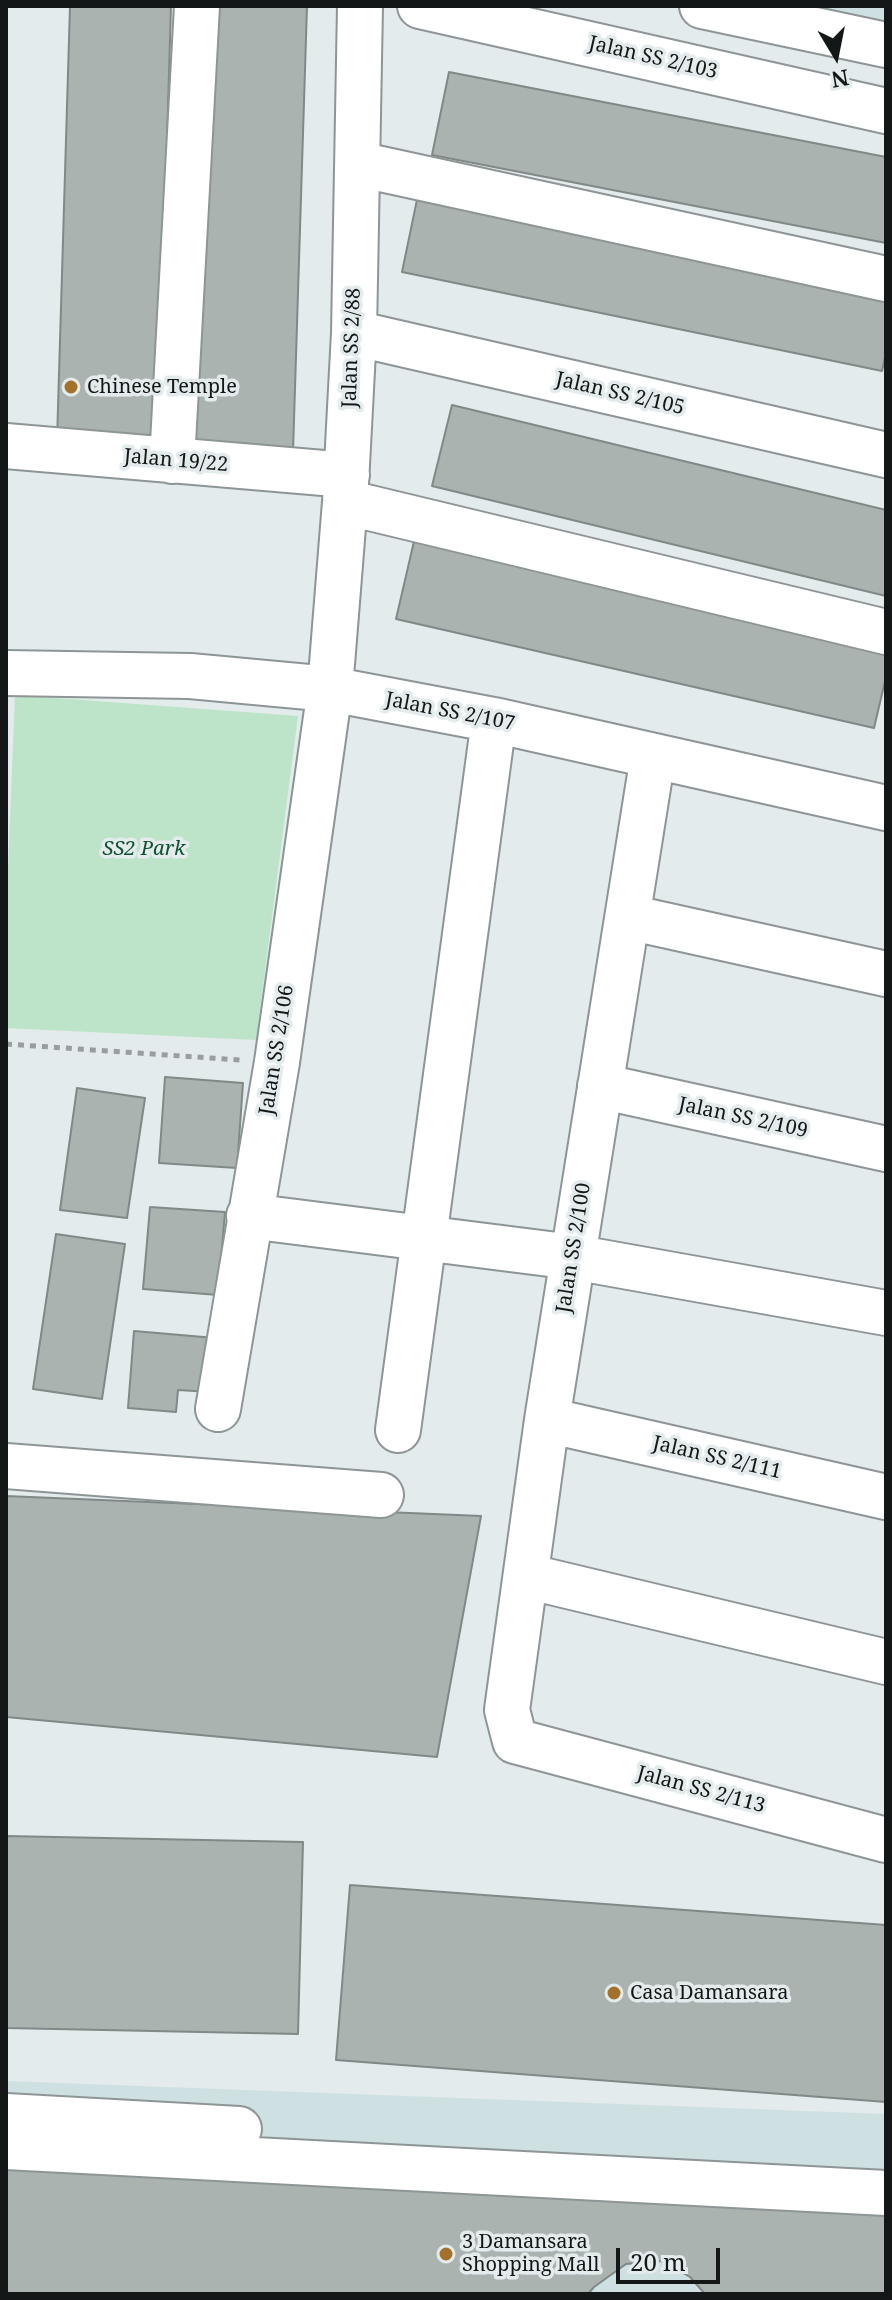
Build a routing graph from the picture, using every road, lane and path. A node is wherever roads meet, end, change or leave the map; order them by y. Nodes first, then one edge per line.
1 (197, 6) edge
2 (360, 6) edge
3 (420, 6) edge
4 (688, 6) edge
5 (702, 6) edge
6 (527, 18) edge
7 (886, 45) edge
8 (685, 65) junction
9 (886, 111) edge
10 (358, 164) junction
11 (886, 279) edge
12 (354, 333) junction
13 (6, 446) edge
14 (886, 455) edge
15 (172, 461) junction
16 (346, 488) junction
17 (886, 632) edge
18 (6, 673) edge
19 (330, 689) junction
20 (494, 720) junction
21 (653, 756) junction
22 (883, 797) edge
23 (628, 917) junction
24 (886, 974) edge
25 (6, 1044) edge
26 (277, 1062) junction
27 (600, 1086) junction
28 (886, 1149) edge
29 (249, 1216) junction
30 (424, 1238) junction
31 (573, 1257) junction
32 (886, 1313) edge
33 (218, 1409) dead end
34 (547, 1420) junction
35 (398, 1430) dead end
36 (6, 1466) edge
37 (381, 1495) dead end
38 (886, 1497) edge
39 (526, 1576) junction
40 (886, 1662) edge
41 (515, 1741) joint
42 (886, 1840) edge
43 (6, 2116) edge
44 (6, 2147) edge
45 (602, 2167) junction
46 (886, 2172) edge
47 (886, 2193) edge
48 (599, 2214) dead end

1 - 15 street
2 - 10 street, Jalan SS 2/88
3 - 6 street, Jalan SS 2/103
4 - 8 street
5 - 7 street
6 - 8 street, Jalan SS 2/103
8 - 9 street, Jalan SS 2/103
10 - 11 street
10 - 12 street, Jalan SS 2/88
12 - 14 street, Jalan SS 2/105
12 - 16 street, Jalan SS 2/88
13 - 15 street, Jalan 19/22
15 - 16 street, Jalan 19/22
16 - 17 street, Jalan 19/22
16 - 19 street, Jalan SS 2/88
18 - 19 street, Jalan SS 2/107
19 - 20 street, Jalan SS 2/107
19 - 26 street, Jalan SS 2/106
20 - 21 street, Jalan SS 2/107
20 - 30 street
21 - 22 street, Jalan SS 2/107
21 - 23 street, Jalan SS 2/100
23 - 24 street
23 - 27 street, Jalan SS 2/100
25 - 26 path
26 - 29 street, Jalan SS 2/106
27 - 28 street, Jalan SS 2/109
27 - 31 street, Jalan SS 2/100
29 - 30 street
29 - 33 street, Jalan SS 2/106
30 - 31 street
30 - 35 street
31 - 32 street
31 - 34 street, Jalan SS 2/100
34 - 38 street, Jalan SS 2/111
34 - 39 street, Jalan SS 2/100
36 - 37 street
39 - 40 street
39 - 41 street, Jalan SS 2/100
41 - 42 street, Jalan SS 2/113
43 - 45 street
44 - 47 street
45 - 46 street
45 - 48 street

